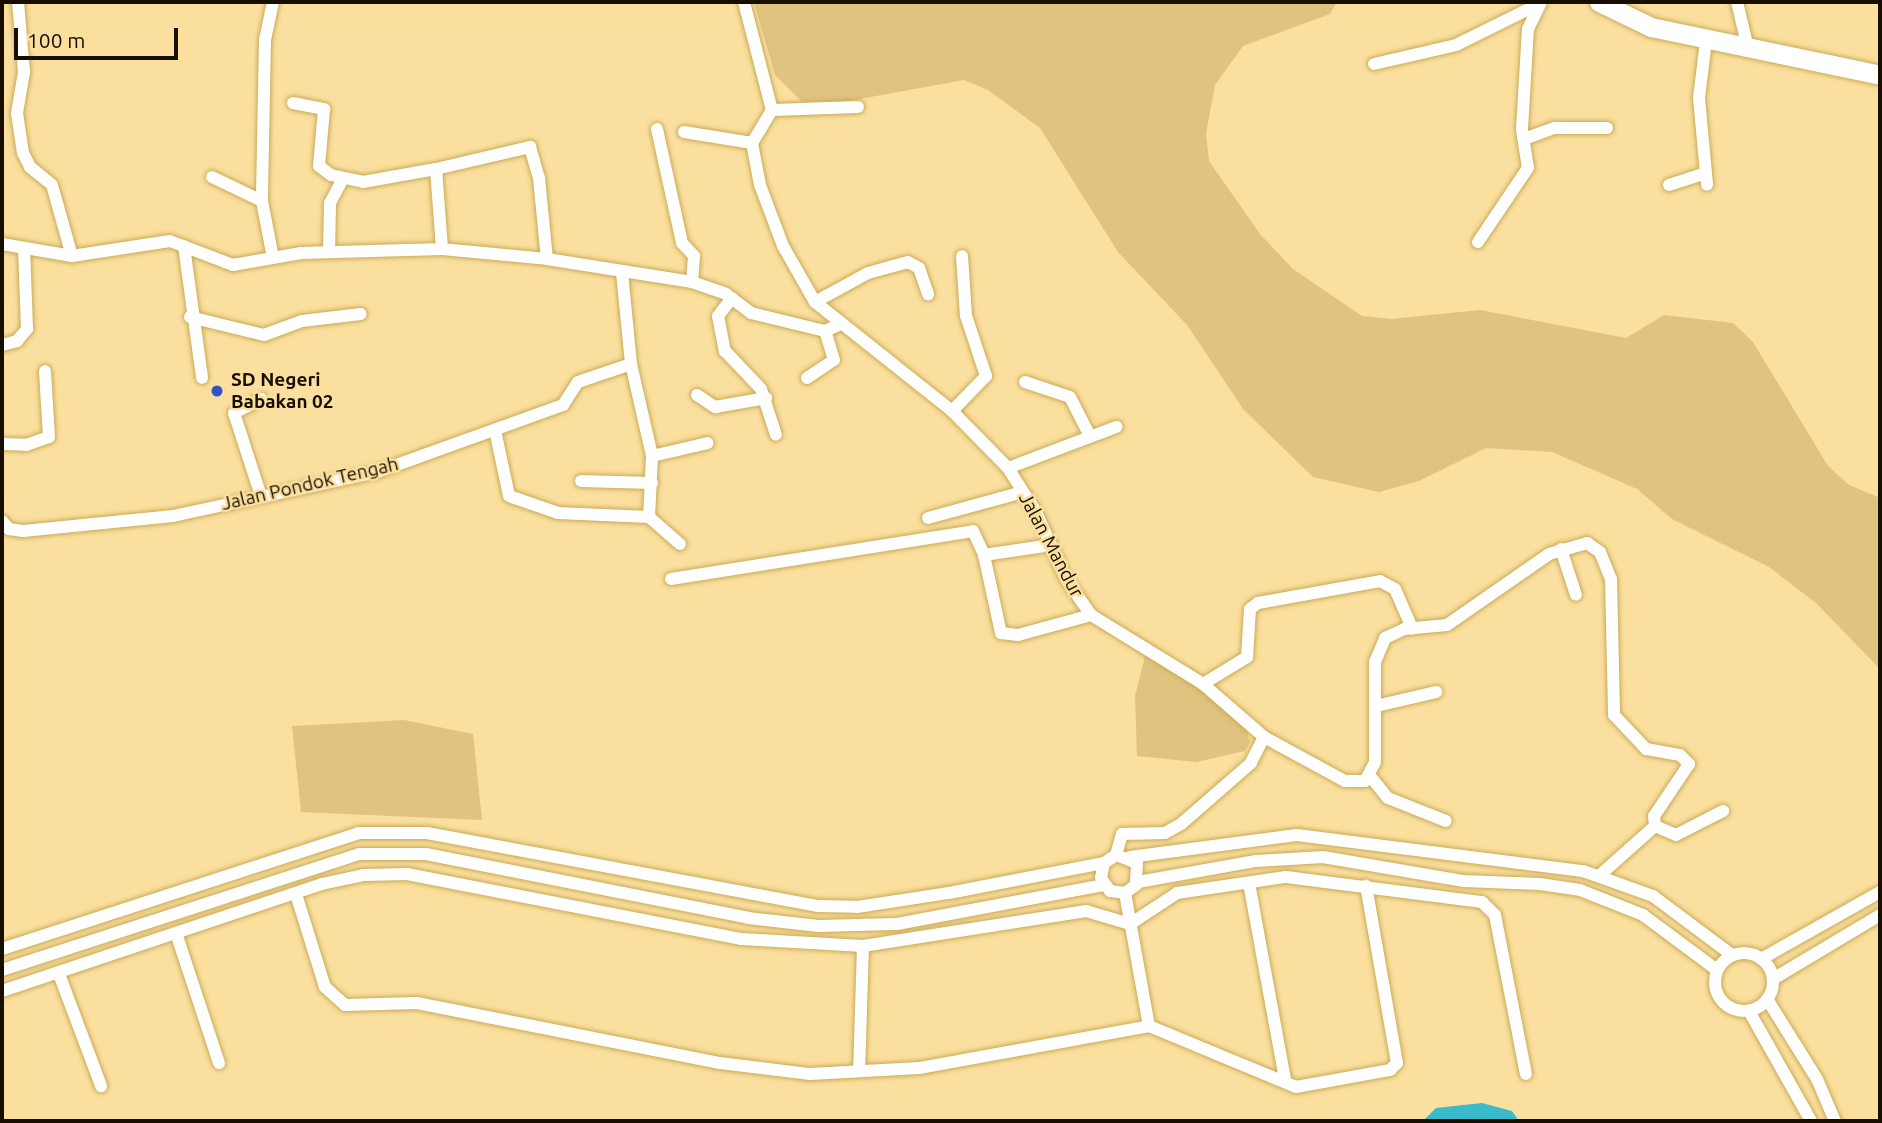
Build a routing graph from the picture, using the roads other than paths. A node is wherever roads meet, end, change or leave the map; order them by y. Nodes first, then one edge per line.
1 (18, 2) edge
2 (272, 2) edge
3 (744, 2) edge
4 (1598, 2) edge
5 (1737, 2) edge
6 (1539, 3) edge
7 (1706, 41) junction
8 (1748, 48) junction
9 (1374, 64) dead end
10 (1880, 75) edge
11 (293, 103) dead end
12 (858, 107) dead end
13 (772, 110) junction
14 (1607, 128) dead end
15 (657, 129) dead end
16 (684, 132) dead end
17 (1524, 139) junction
18 (752, 142) junction
19 (436, 169) junction
20 (212, 177) dead end
21 (342, 180) junction
22 (1669, 185) dead end
23 (262, 201) junction
24 (1478, 242) dead end
25 (2, 244) edge
26 (184, 246) junction
27 (24, 248) junction
28 (442, 249) junction
29 (329, 252) junction
30 (72, 256) junction
31 (962, 256) dead end
32 (273, 258) junction
33 (547, 258) junction
34 (622, 273) junction
35 (692, 282) junction
36 (928, 294) dead end
37 (732, 298) junction
38 (815, 302) junction
39 (361, 314) dead end
40 (190, 317) junction
41 (841, 324) junction
42 (825, 331) junction
43 (2, 345) edge
44 (631, 364) junction
45 (44, 371) dead end
46 (202, 378) dead end
47 (807, 379) dead end
48 (1025, 382) dead end
49 (697, 395) dead end
50 (766, 398) junction
51 (261, 399) dead end
52 (952, 411) junction
53 (1116, 426) dead end
54 (495, 430) junction
55 (776, 435) dead end
56 (1090, 436) junction
57 (708, 443) dead end
58 (2, 444) edge
59 (652, 456) junction
60 (1008, 468) junction
61 (581, 481) dead end
62 (652, 483) junction
63 (1023, 492) junction
64 (260, 493) junction
65 (649, 517) junction
66 (928, 517) dead end
67 (2, 521) edge
68 (680, 544) dead end
69 (1051, 545) junction
70 (1561, 549) junction
71 (984, 555) junction
72 (671, 579) dead end
73 (1576, 595) dead end
74 (1091, 615) junction
75 (1412, 628) junction
76 (1203, 684) junction
77 (1436, 692) dead end
78 (1376, 706) junction
79 (1264, 737) junction
80 (1370, 776) junction
81 (1723, 811) dead end
82 (1446, 821) dead end
83 (1655, 826) junction
84 (1116, 855) junction
85 (1130, 857) junction
86 (1104, 863) junction
87 (1600, 875) junction
88 (1138, 882) junction
89 (1249, 883) junction
90 (1104, 885) junction
91 (1366, 886) junction
92 (1880, 892) edge
93 (1125, 893) junction
94 (296, 894) junction
95 (1880, 915) edge
96 (1130, 924) junction
97 (177, 936) junction
98 (863, 946) junction
99 (2, 949) edge
100 (1732, 955) junction
101 (1761, 959) junction
102 (2, 970) edge
103 (1717, 970) junction
104 (59, 974) junction
105 (1773, 979) junction
106 (2, 991) edge
107 (1767, 999) junction
108 (1749, 1010) junction
109 (1149, 1026) junction
110 (219, 1063) dead end
111 (859, 1071) junction
112 (1526, 1074) dead end
113 (1285, 1080) junction
114 (101, 1086) dead end
115 (1811, 1121) edge
116 (1835, 1121) edge

1 - 30 street
2 - 23 street
3 - 13 street
4 - 7 main road
5 - 8 street
6 - 9 street
6 - 17 street
7 - 8 main road
7 - 22 street
8 - 10 main road
11 - 21 street
12 - 13 street
13 - 18 street
14 - 17 street
15 - 35 street
16 - 18 street
17 - 24 street
18 - 38 street, Jalan Mandur
19 - 21 street
19 - 28 street
19 - 33 street
20 - 23 street
21 - 29 street
23 - 32 street
25 - 27 street
26 - 30 street
26 - 32 street
26 - 40 street
27 - 30 street
27 - 43 street
28 - 29 street
28 - 33 street
29 - 32 street
31 - 52 street
33 - 34 street
34 - 35 street
34 - 44 street
35 - 37 street
36 - 38 street
37 - 42 street
37 - 50 street
38 - 41 street, Jalan Mandur
39 - 40 street
40 - 46 street
41 - 42 street
41 - 52 street, Jalan Mandur
42 - 47 street
44 - 54 street, Jalan Pondok Tengah
44 - 59 street
45 - 58 street
48 - 56 street
49 - 50 street
50 - 55 street
51 - 64 street
52 - 60 street, Jalan Mandur
53 - 56 street
54 - 64 street, Jalan Pondok Tengah
54 - 65 street
56 - 60 street
57 - 59 street
59 - 62 street
60 - 63 street, Jalan Mandur
61 - 62 street
62 - 65 street
63 - 66 street
63 - 69 street, Jalan Mandur
64 - 67 street, Jalan Pondok Tengah
65 - 68 street
69 - 71 street
69 - 74 street, Jalan Mandur
70 - 73 street
70 - 75 street
70 - 83 street
71 - 72 street
71 - 74 street
74 - 76 street, Jalan Mandur
75 - 76 street
75 - 78 street
76 - 79 street, Jalan Mandur
77 - 78 street
78 - 80 street
79 - 80 street, Jalan Mandur
79 - 84 street
80 - 82 street
81 - 83 street
83 - 87 street
84 - 85 street
84 - 86 street
85 - 87 street
85 - 88 street
86 - 90 street
86 - 99 street
87 - 100 street
88 - 93 street
88 - 103 street
89 - 91 street
89 - 96 street
89 - 113 street
90 - 93 street
90 - 102 street
91 - 112 street
91 - 113 street
92 - 101 street
93 - 96 street
94 - 97 street
94 - 98 street
94 - 111 street
95 - 105 street
96 - 98 street
96 - 109 street
97 - 104 street
97 - 110 street
98 - 111 street
100 - 101 street
100 - 103 street
101 - 105 street
103 - 108 street
104 - 106 street
104 - 114 street
105 - 107 street
107 - 108 street
107 - 116 street
108 - 115 street
109 - 111 street
109 - 113 street

